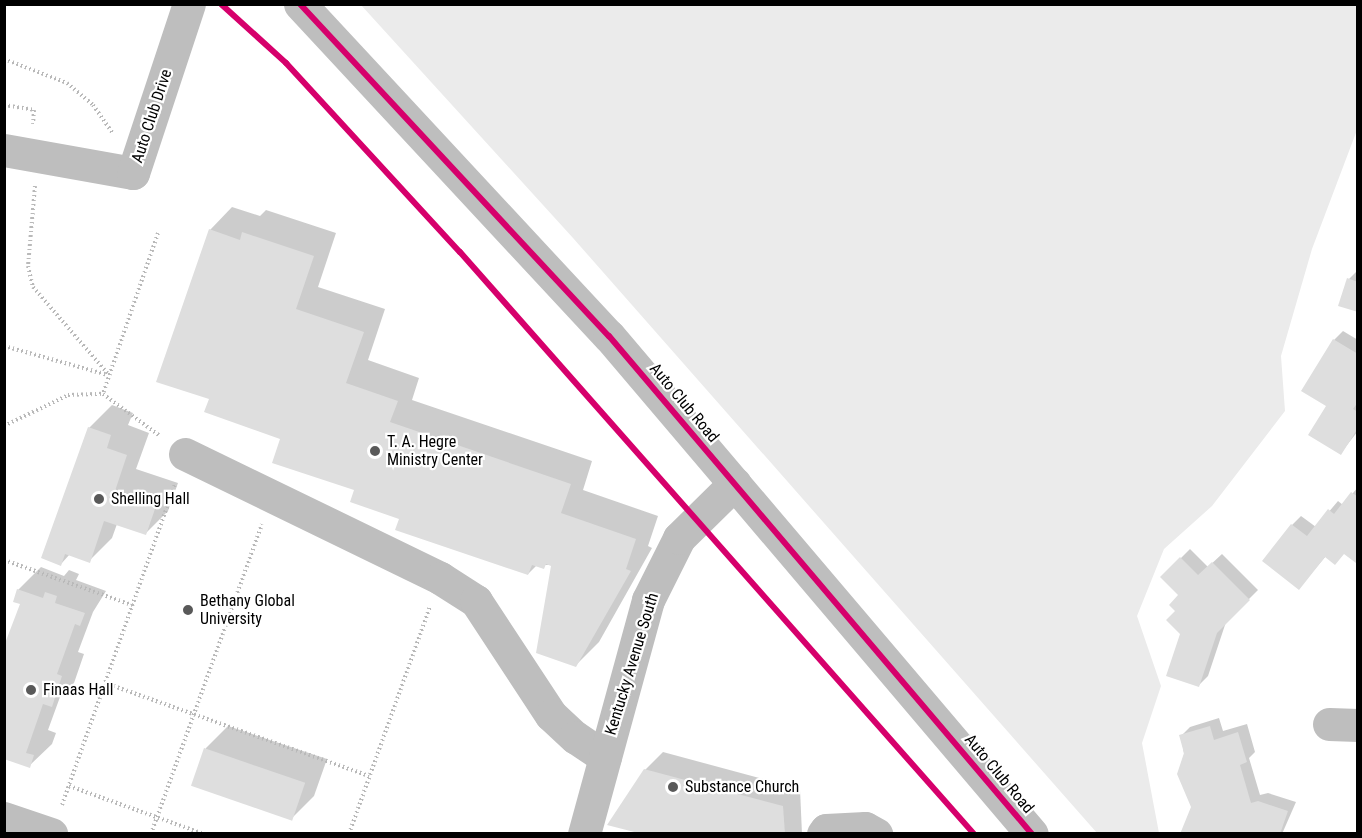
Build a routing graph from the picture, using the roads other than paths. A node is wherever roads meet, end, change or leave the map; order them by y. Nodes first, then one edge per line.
1 (189, 4) edge
2 (300, 4) edge
3 (4, 150) edge
4 (185, 454) road end
5 (735, 483) junction
6 (605, 757) junction
7 (4, 818) edge
8 (55, 824) edge
9 (584, 834) edge
10 (823, 834) edge
11 (876, 834) edge
12 (1032, 834) edge

1 - 3 street, Auto Club Drive
2 - 5 street, Auto Club Road
4 - 6 street
5 - 6 street, Kentucky Avenue South
5 - 12 street, Auto Club Road
6 - 9 street, Kentucky Avenue South
7 - 8 street
10 - 11 street

